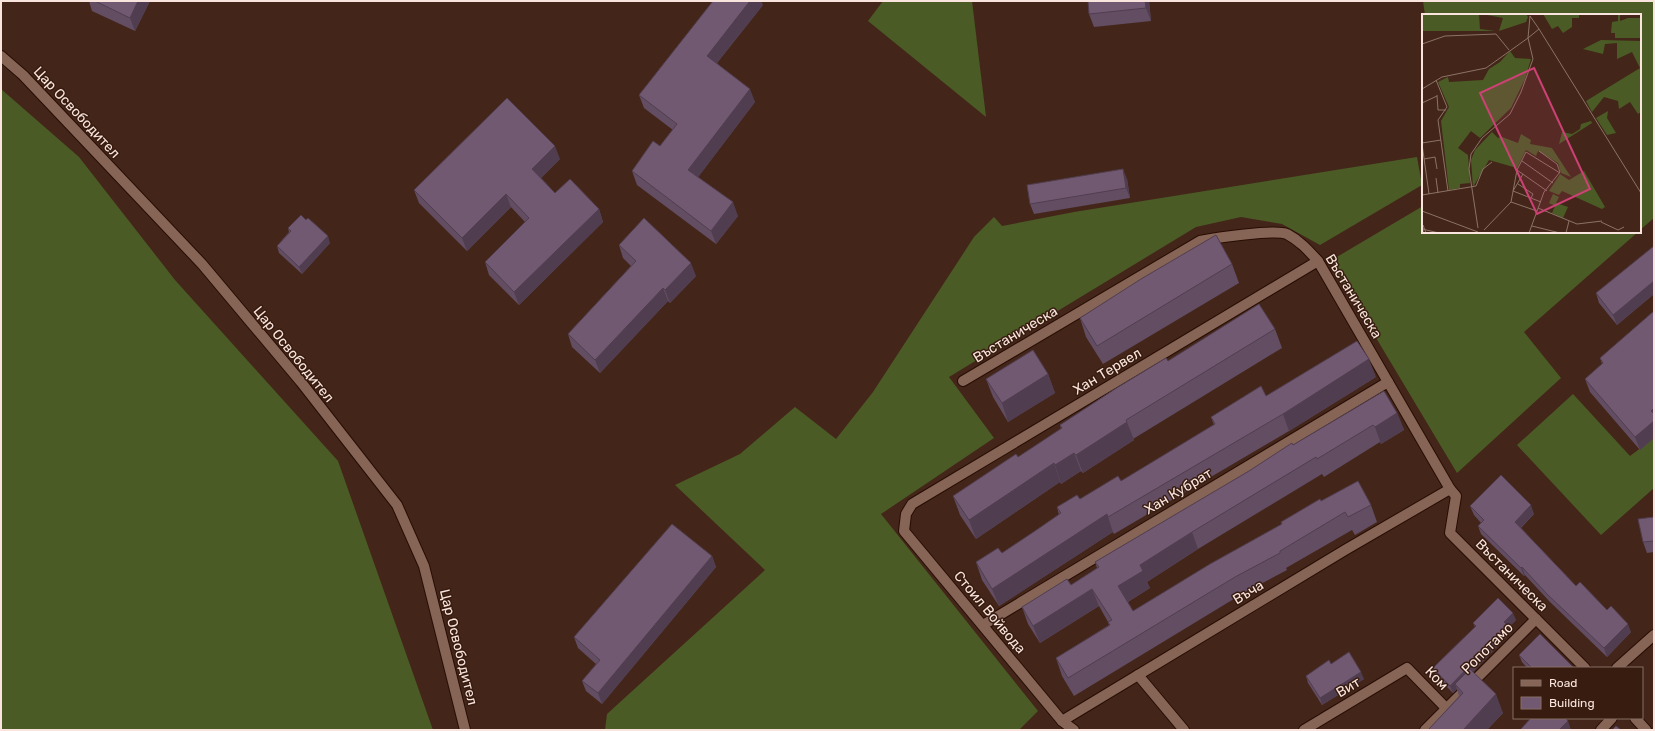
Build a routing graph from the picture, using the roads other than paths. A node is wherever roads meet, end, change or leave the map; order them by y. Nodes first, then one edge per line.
1 (1, 56) edge
2 (1318, 261) junction
3 (963, 381) dead end
4 (1388, 382) junction
5 (1450, 489) junction
6 (912, 504) joint
7 (1536, 619) junction
8 (983, 625) junction
9 (1654, 634) edge
10 (1584, 667) edge
11 (1618, 667) edge
12 (1407, 668) joint
13 (1138, 675) junction
14 (1446, 708) junction
15 (1611, 719) edge
16 (1636, 719) edge
17 (1062, 721) junction
18 (465, 730) edge
19 (1074, 730) edge
20 (1184, 730) edge
21 (1304, 730) edge
22 (1425, 730) edge
23 (1601, 730) edge
24 (1646, 730) edge

1 - 18 street, Цар Освободител
2 - 3 street, Въстаническа
2 - 4 street, Въстаническа
2 - 6 street, Хан Тервел
4 - 5 street, Въстаническа
4 - 8 street, Хан Кубрат
5 - 7 street, Въстаническа
5 - 13 street, Въча
6 - 8 street, Стоил Войвода
7 - 10 street, Въстаническа
7 - 14 street, Ропотамо
8 - 17 street, Стоил Войвода
9 - 11 street
12 - 14 street, Ком
12 - 21 street, Вит
13 - 17 street, Въча
13 - 20 street
14 - 22 street, Ропотамо
15 - 23 street
16 - 24 street
17 - 19 street, Стоил Войвода

